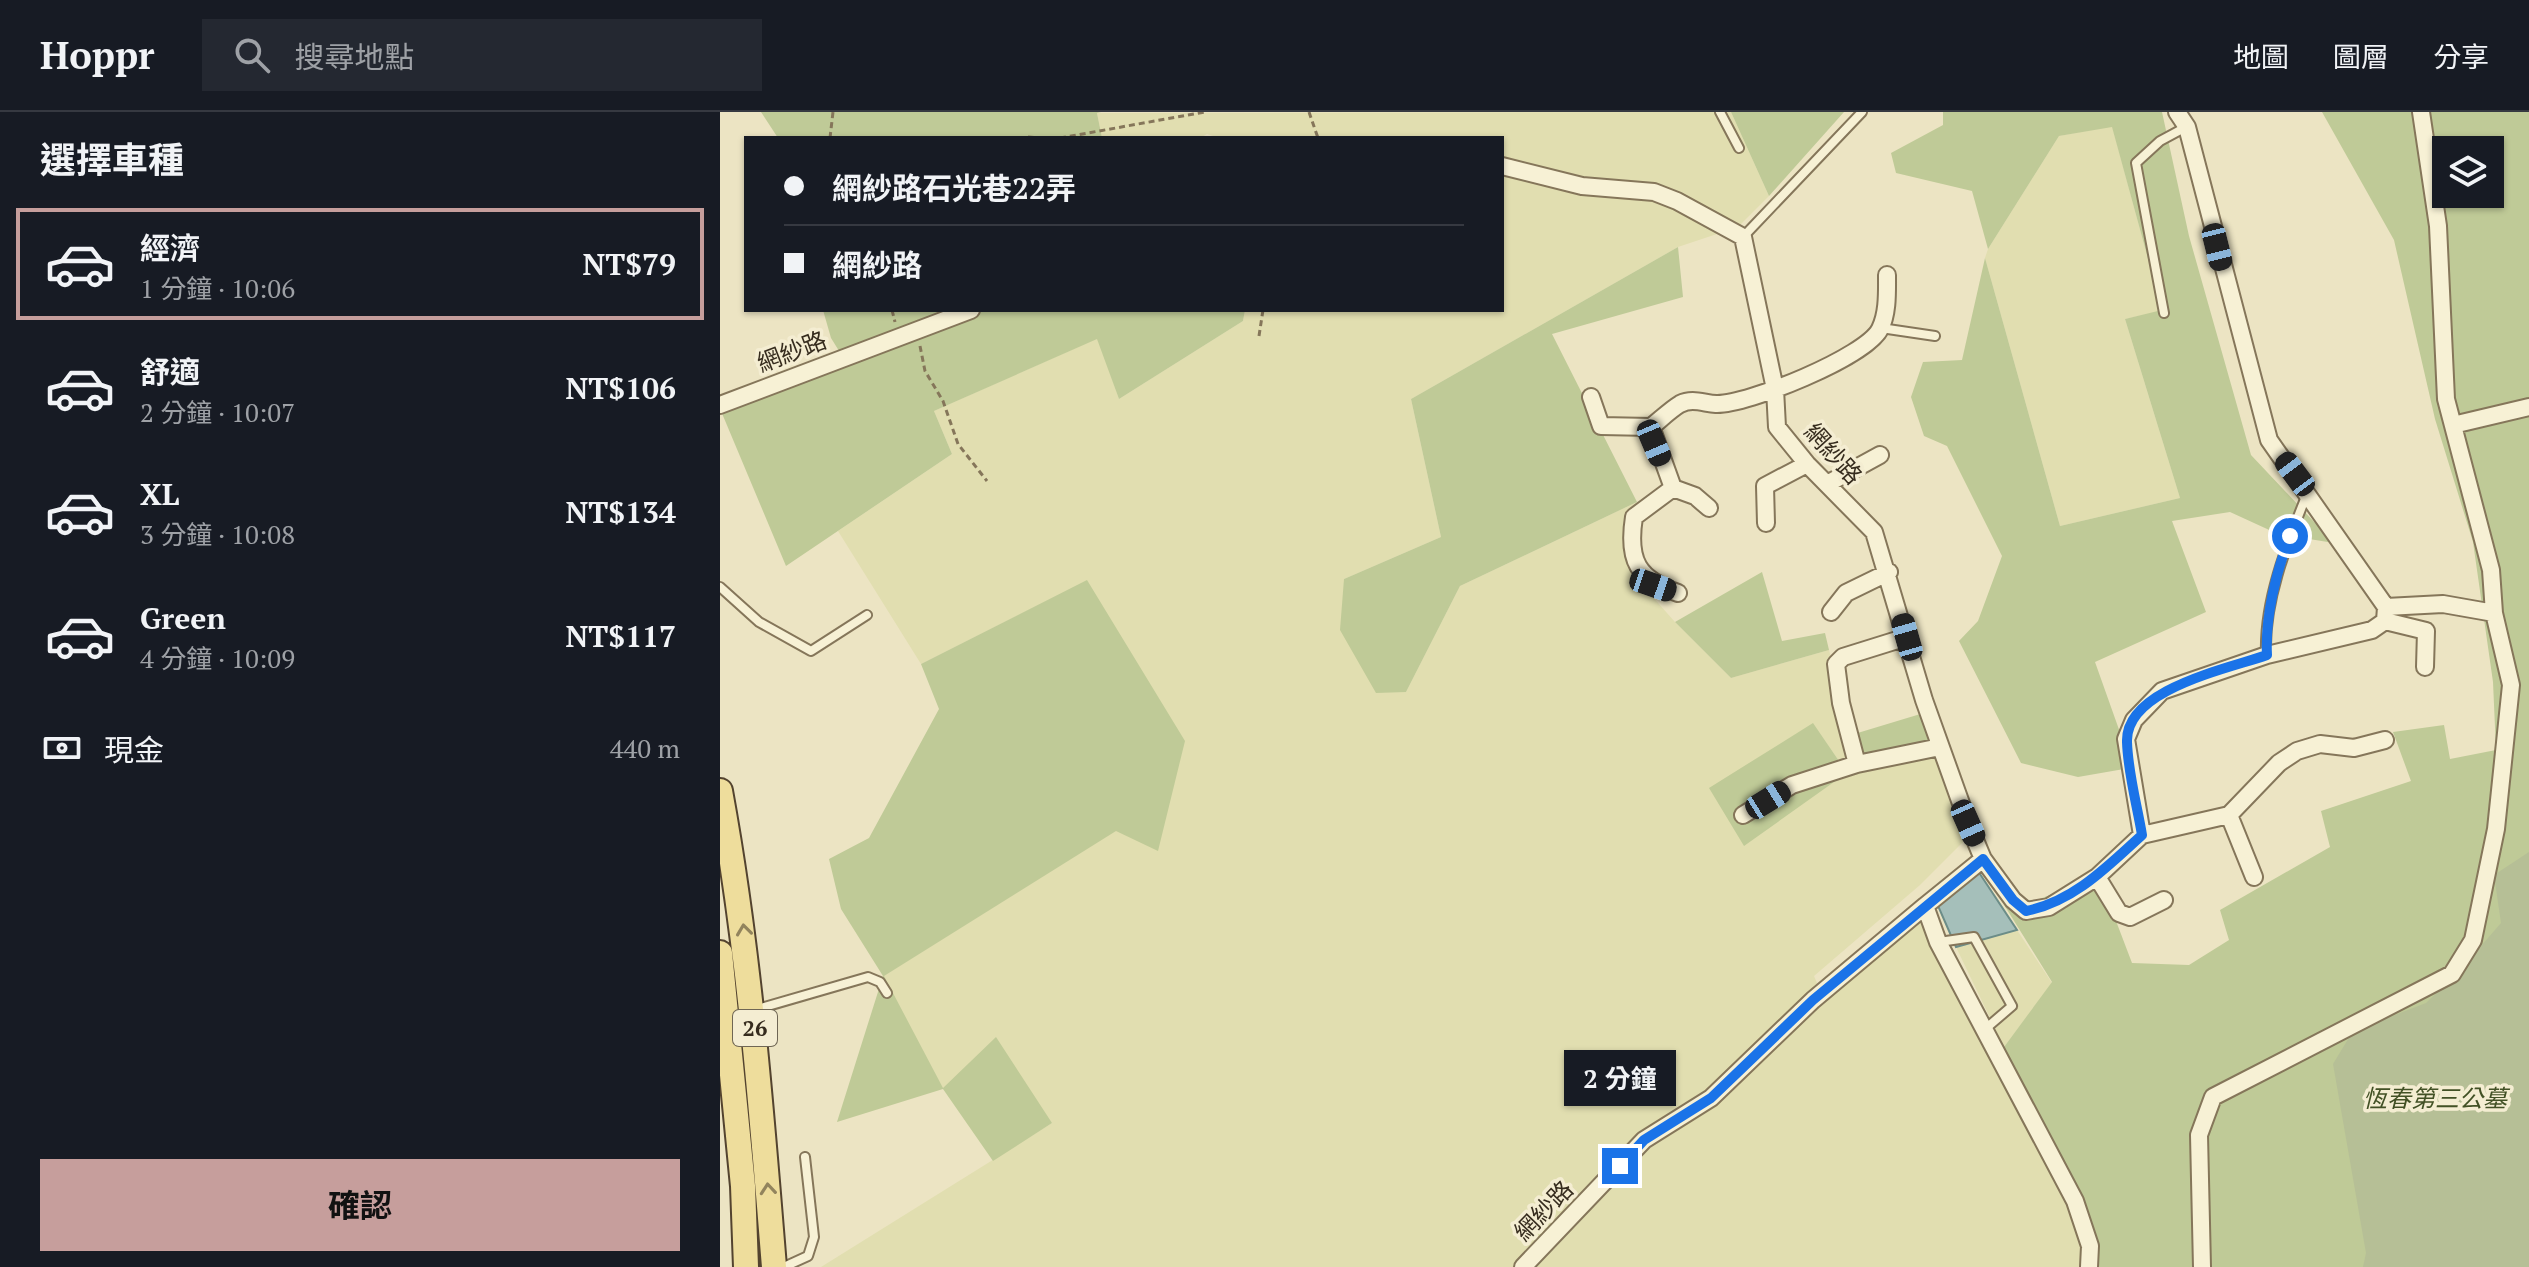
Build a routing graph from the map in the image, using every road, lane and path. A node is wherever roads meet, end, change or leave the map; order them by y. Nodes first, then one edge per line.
1 (833, 112) edge
2 (1205, 112) edge
3 (1309, 112) edge
4 (1720, 112) edge
5 (1862, 112) edge
6 (2177, 112) edge
7 (2421, 112) edge
8 (2187, 127) junction
9 (830, 136) edge
10 (1071, 136) edge
11 (1317, 136) edge
12 (1739, 148) dead end
13 (1504, 166) edge
14 (1743, 237) junction
15 (1887, 275) dead end
16 (966, 312) edge
17 (1263, 312) edge
18 (2164, 313) dead end
19 (1881, 328) junction
20 (918, 330) junction
21 (1259, 336) dead end
22 (1935, 336) dead end
23 (1775, 389) junction
24 (1591, 397) dead end
25 (720, 405) edge
26 (2529, 407) edge
27 (2453, 425) junction
28 (1651, 427) junction
29 (1880, 455) dead end
30 (1807, 464) junction
31 (987, 481) dead end
32 (1827, 484) junction
33 (1673, 488) junction
34 (2308, 492) junction
35 (1709, 508) dead end
36 (1766, 523) dead end
37 (1889, 572) junction
38 (720, 587) edge
39 (1678, 593) dead end
40 (1831, 612) dead end
41 (2494, 613) junction
42 (2386, 614) junction
43 (867, 615) dead end
44 (1907, 637) junction
45 (2267, 655) junction
46 (2425, 667) dead end
47 (2385, 740) dead end
48 (1940, 747) junction
49 (1857, 764) junction
50 (720, 791) edge
51 (1743, 815) dead end
52 (2229, 815) junction
53 (2142, 835) junction
54 (1983, 859) junction
55 (2097, 877) junction
56 (2254, 877) dead end
57 (2164, 900) dead end
58 (1925, 906) junction
59 (1938, 942) junction
60 (720, 953) edge
61 (887, 993) dead end
62 (753, 1010) junction
63 (1984, 1030) junction
64 (805, 1157) dead end
65 (746, 1267) edge
66 (774, 1267) edge
67 (784, 1267) edge
68 (1523, 1267) edge
69 (2089, 1267) edge
70 (2202, 1267) edge

1 - 9 path
2 - 10 path
3 - 11 path
4 - 12 lane
5 - 14 lane
6 - 8 street
7 - 27 street
8 - 18 lane
8 - 34 street
13 - 14 street
14 - 23 street, 網紗路
15 - 19 street
16 - 20 street, 網紗路
17 - 21 path
19 - 22 lane
19 - 23 street
20 - 25 street, 網紗路
20 - 31 path
23 - 28 street
23 - 30 street, 網紗路
24 - 28 street
26 - 27 street
27 - 41 street
28 - 33 street
29 - 32 street
30 - 32 street, 網紗路
30 - 36 street
32 - 37 street, 網紗路
33 - 35 street
33 - 39 street
34 - 42 street
34 - 45 lane
37 - 40 street
37 - 44 street, 網紗路
38 - 43 lane
41 - 42 street
41 - 70 street
42 - 45 street
42 - 46 street
44 - 48 street, 網紗路
44 - 49 street
45 - 53 street
47 - 52 street
48 - 49 street
48 - 54 street, 網紗路
49 - 51 street
62 -> 50 main road, 26
52 - 53 street
52 - 56 street
53 - 55 street
54 - 55 street
54 - 58 street, 網紗路
55 - 57 street
58 - 59 street
58 - 68 street, 網紗路
59 - 63 street
59 - 63 lane
60 - 65 main road, 26
61 - 62 lane
66 -> 62 main road, 26
63 - 69 street
64 - 67 lane

